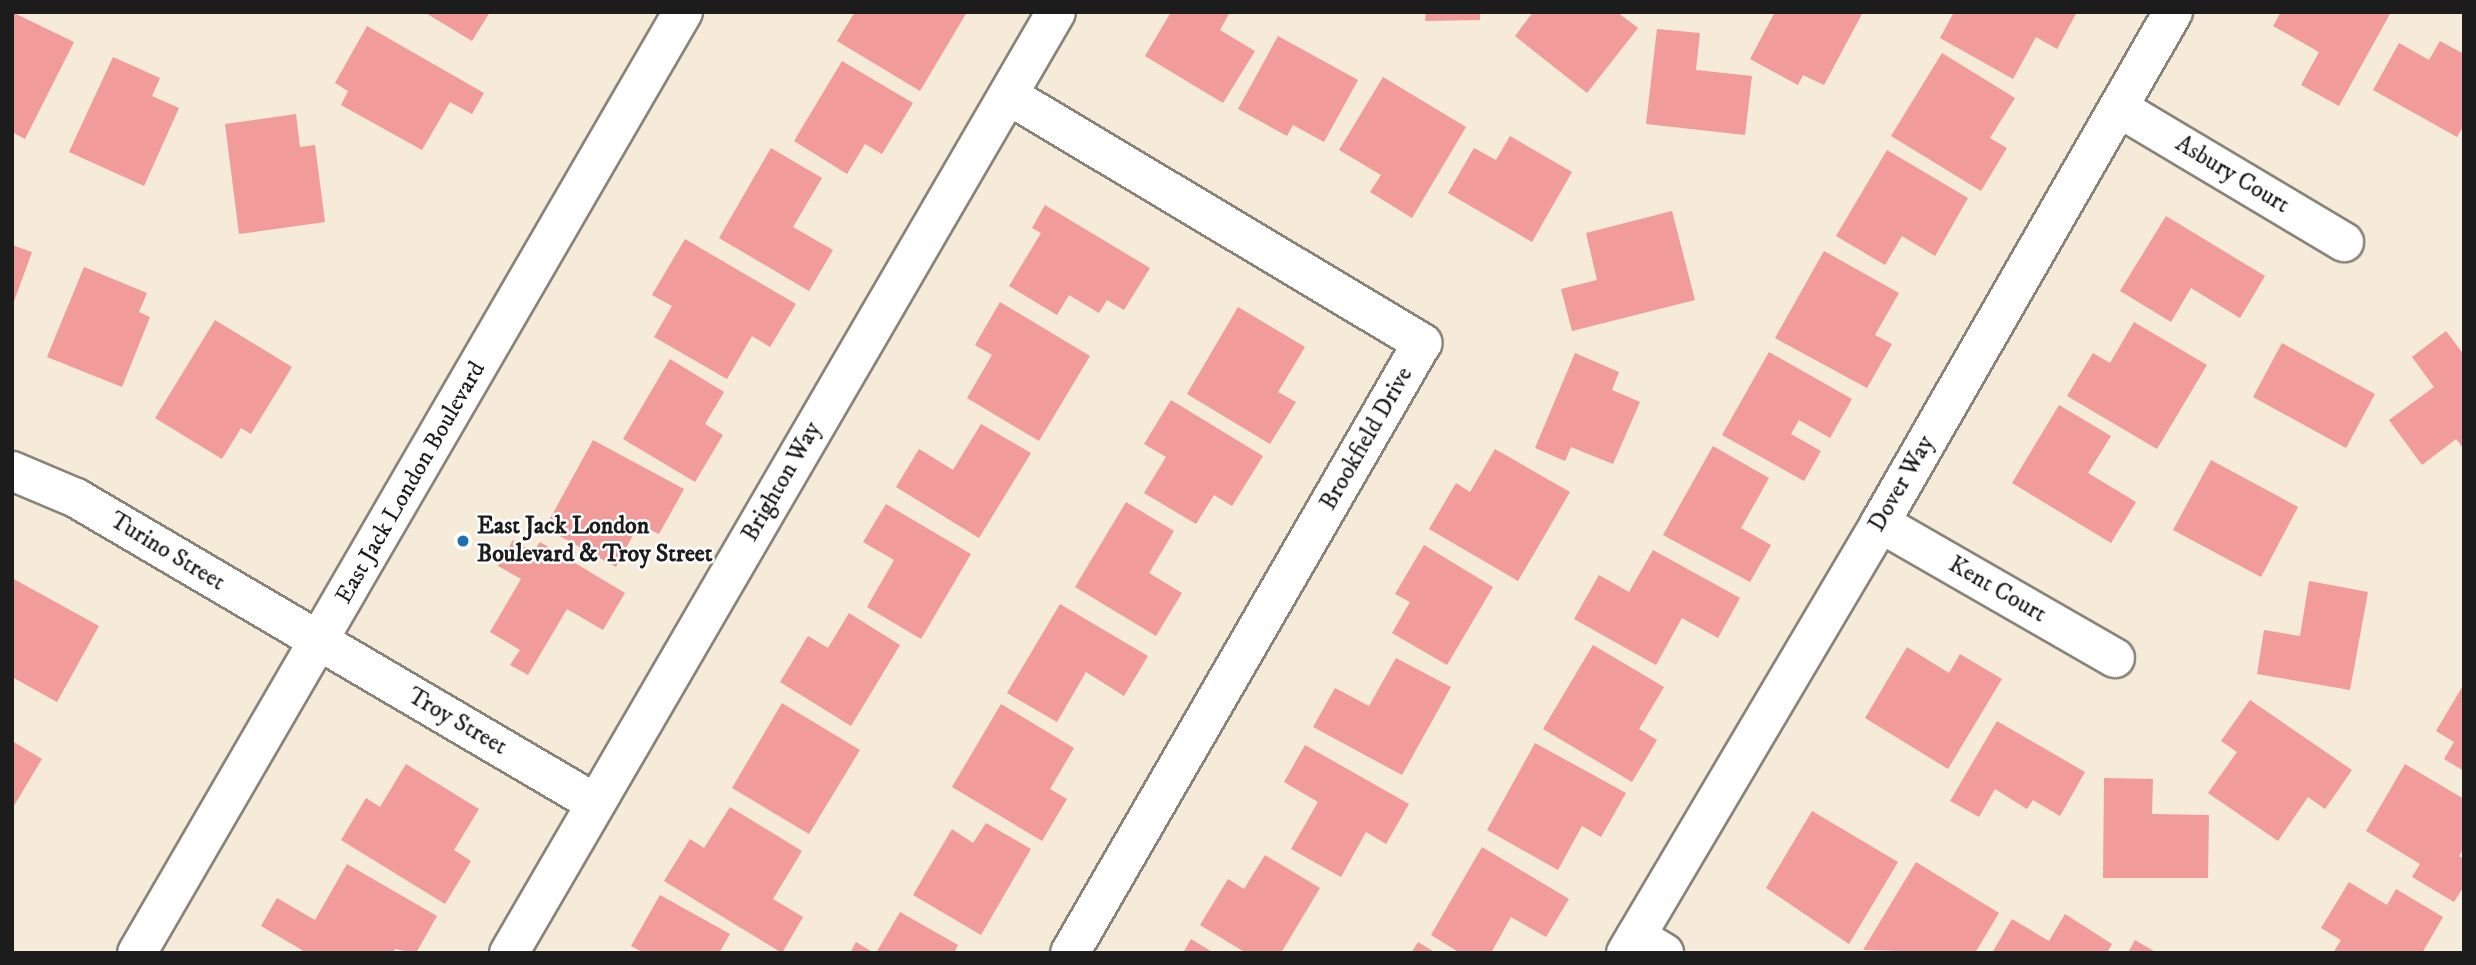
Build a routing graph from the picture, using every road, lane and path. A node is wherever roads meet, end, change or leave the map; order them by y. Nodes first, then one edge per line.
1 (683, 12) edge
2 (1056, 12) edge
3 (2173, 12) edge
4 (1008, 95) junction
5 (2119, 108) junction
6 (2344, 242) dead end
7 (12, 471) edge
8 (1880, 523) junction
9 (318, 642) junction
10 (2115, 658) dead end
11 (595, 803) junction
12 (1642, 947) edge
13 (137, 953) edge
14 (509, 953) edge
15 (1070, 953) edge

1 - 9 street, East Jack London Boulevard
2 - 4 street, Brighton Way
3 - 5 street, Dover Way
4 - 11 street, Brighton Way
4 - 15 street, Brookfield Drive
5 - 6 street, Asbury Court
5 - 8 street, Dover Way
7 - 9 street, Turino Street
8 - 10 street, Kent Court
8 - 12 street, Dover Way
9 - 11 street, Troy Street
9 - 13 street, East Jack London Boulevard
11 - 14 street, Brighton Way

